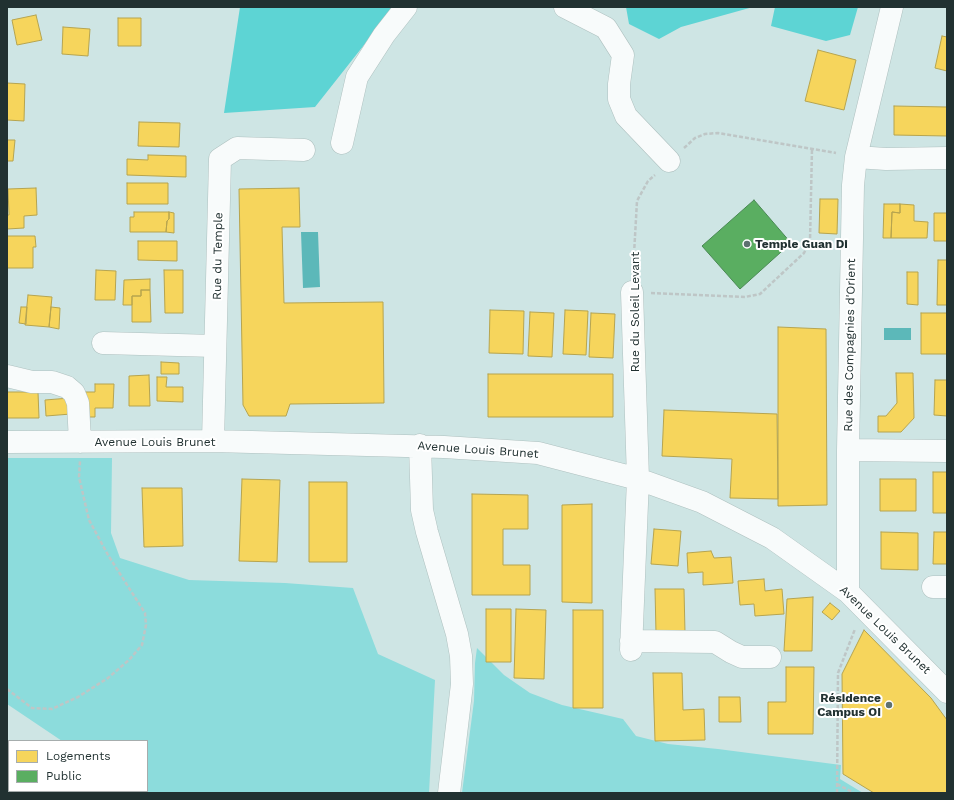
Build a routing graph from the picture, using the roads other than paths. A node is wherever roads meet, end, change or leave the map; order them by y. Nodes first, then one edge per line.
1 (406, 7) edge
2 (565, 7) edge
3 (892, 7) edge
4 (342, 143) dead end
5 (304, 150) dead end
6 (856, 157) junction
7 (947, 158) edge
8 (669, 161) road end
9 (632, 292) road end
10 (103, 343) dead end
11 (215, 346) junction
12 (7, 376) edge
13 (213, 441) junction
14 (7, 442) edge
15 (80, 442) junction
16 (420, 445) junction
17 (848, 450) junction
18 (947, 451) edge
19 (638, 479) junction
20 (848, 592) junction
21 (770, 657) dead end
22 (947, 692) edge
23 (449, 793) edge

1 - 4 street
2 - 8 street
3 - 6 street, Rue des Compagnies d'Orient
5 - 11 street, Rue du Temple
6 - 7 street
6 - 17 street, Rue des Compagnies d'Orient
9 - 19 street, Rue du Soleil Levant
10 - 11 street
11 - 13 street, Rue du Temple
12 - 15 street
13 - 15 street, Avenue Louis Brunet
13 - 16 street, Avenue Louis Brunet
14 - 15 street, Avenue Louis Brunet
16 - 19 street, Avenue Louis Brunet
16 - 23 street
17 - 18 street
17 - 20 street, Rue des Compagnies d'Orient
19 - 20 street, Avenue Louis Brunet
19 - 21 street, Rue du Soleil Levant
20 - 22 street, Avenue Louis Brunet

